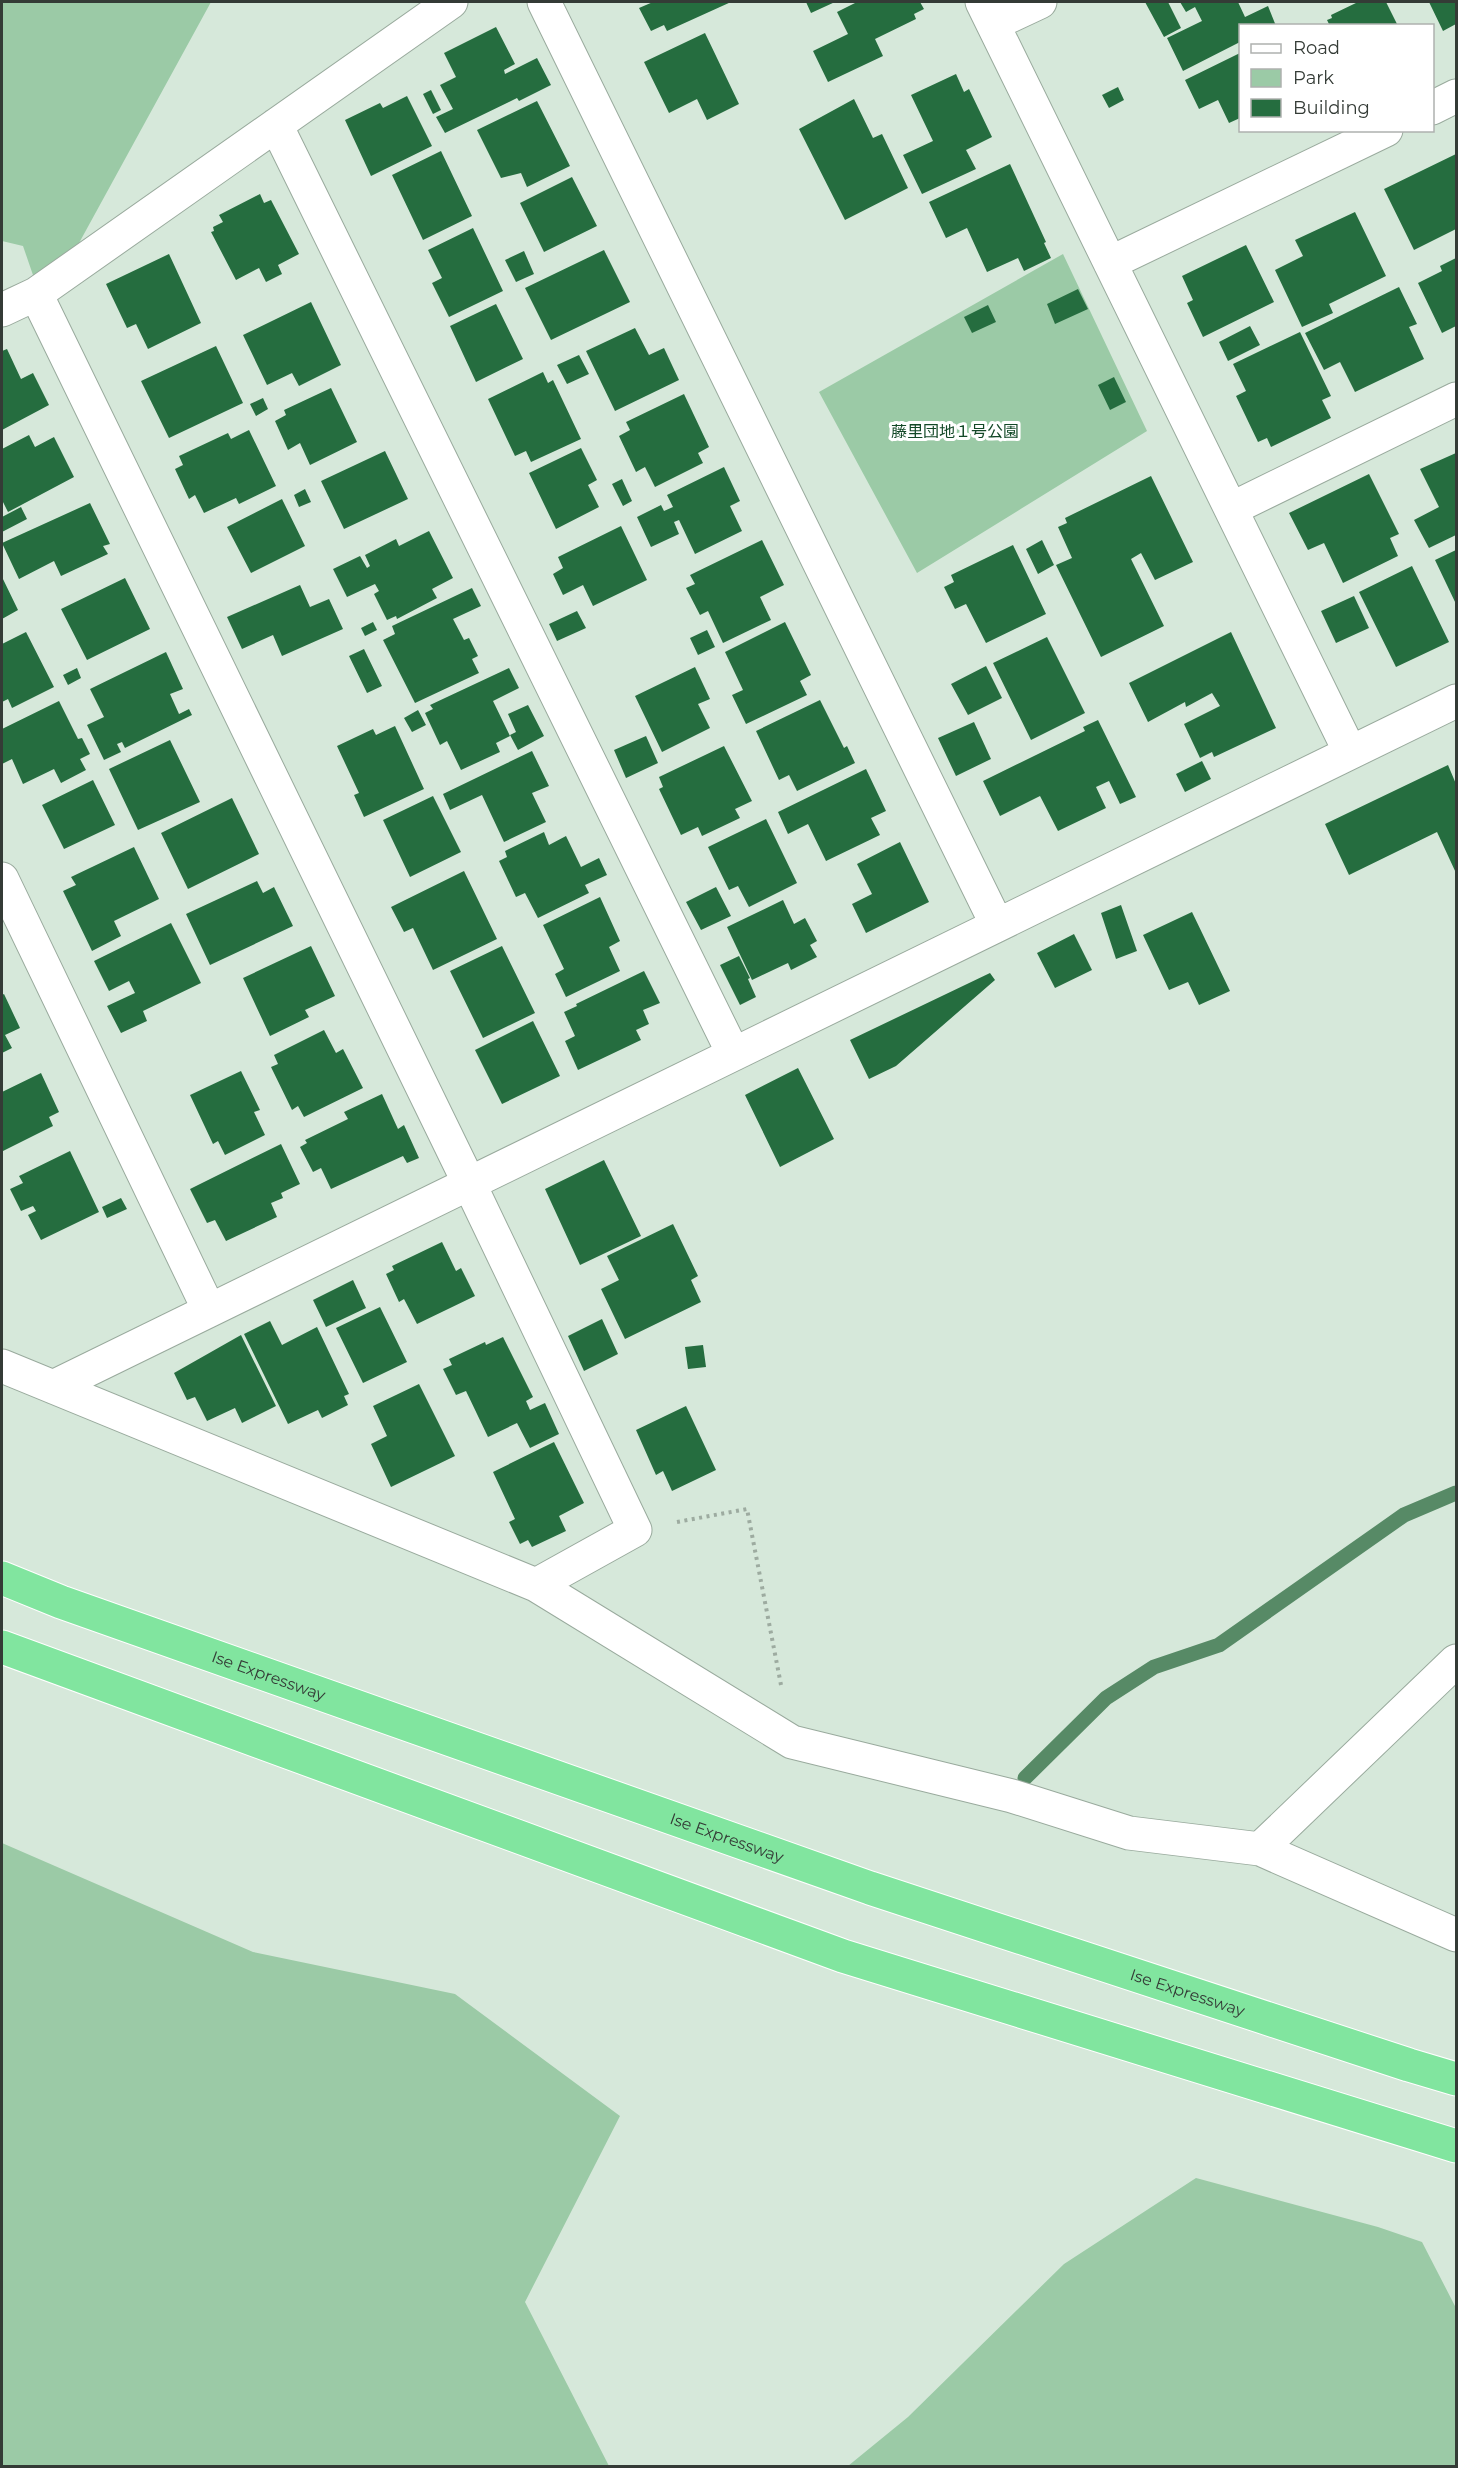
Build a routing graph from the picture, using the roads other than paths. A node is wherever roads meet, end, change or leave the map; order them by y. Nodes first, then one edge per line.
1 (451, 2) edge
2 (544, 2) edge
3 (1040, 2) edge
4 (988, 13) edge
5 (1456, 96) edge
6 (1434, 107) edge
7 (276, 124) junction
8 (1382, 132) edge
9 (1110, 263) junction
10 (36, 294) junction
11 (2, 310) edge
12 (1456, 399) edge
13 (1231, 509) junction
14 (1456, 701) edge
15 (1350, 752) junction
16 (2, 879) edge
17 (997, 925) junction
18 (733, 1053) junction
19 (469, 1183) junction
20 (209, 1310) junction
21 (2, 1366) edge
22 (53, 1387) junction
23 (2, 1578) edge
24 (536, 1585) junction
25 (2, 1647) edge
26 (1456, 1661) edge
27 (1260, 1849) junction
28 (1456, 1935) edge
29 (1456, 2079) edge
30 (1456, 2146) edge

1 - 7 street
2 - 17 street
3 - 4 street
4 - 9 street
5 - 6 street
7 - 10 street
7 - 18 street
8 - 9 street
9 - 13 street
10 - 11 street
10 - 19 street
12 - 13 street
13 - 15 street
14 - 15 street
15 - 17 street
16 - 20 street
17 - 18 street
18 - 19 street
19 - 20 street
19 - 24 street
20 - 22 street
21 - 22 street
22 - 24 street
23 - 29 highway, Ise Expressway
24 - 27 street
25 - 30 highway
26 - 27 street
27 - 28 street

